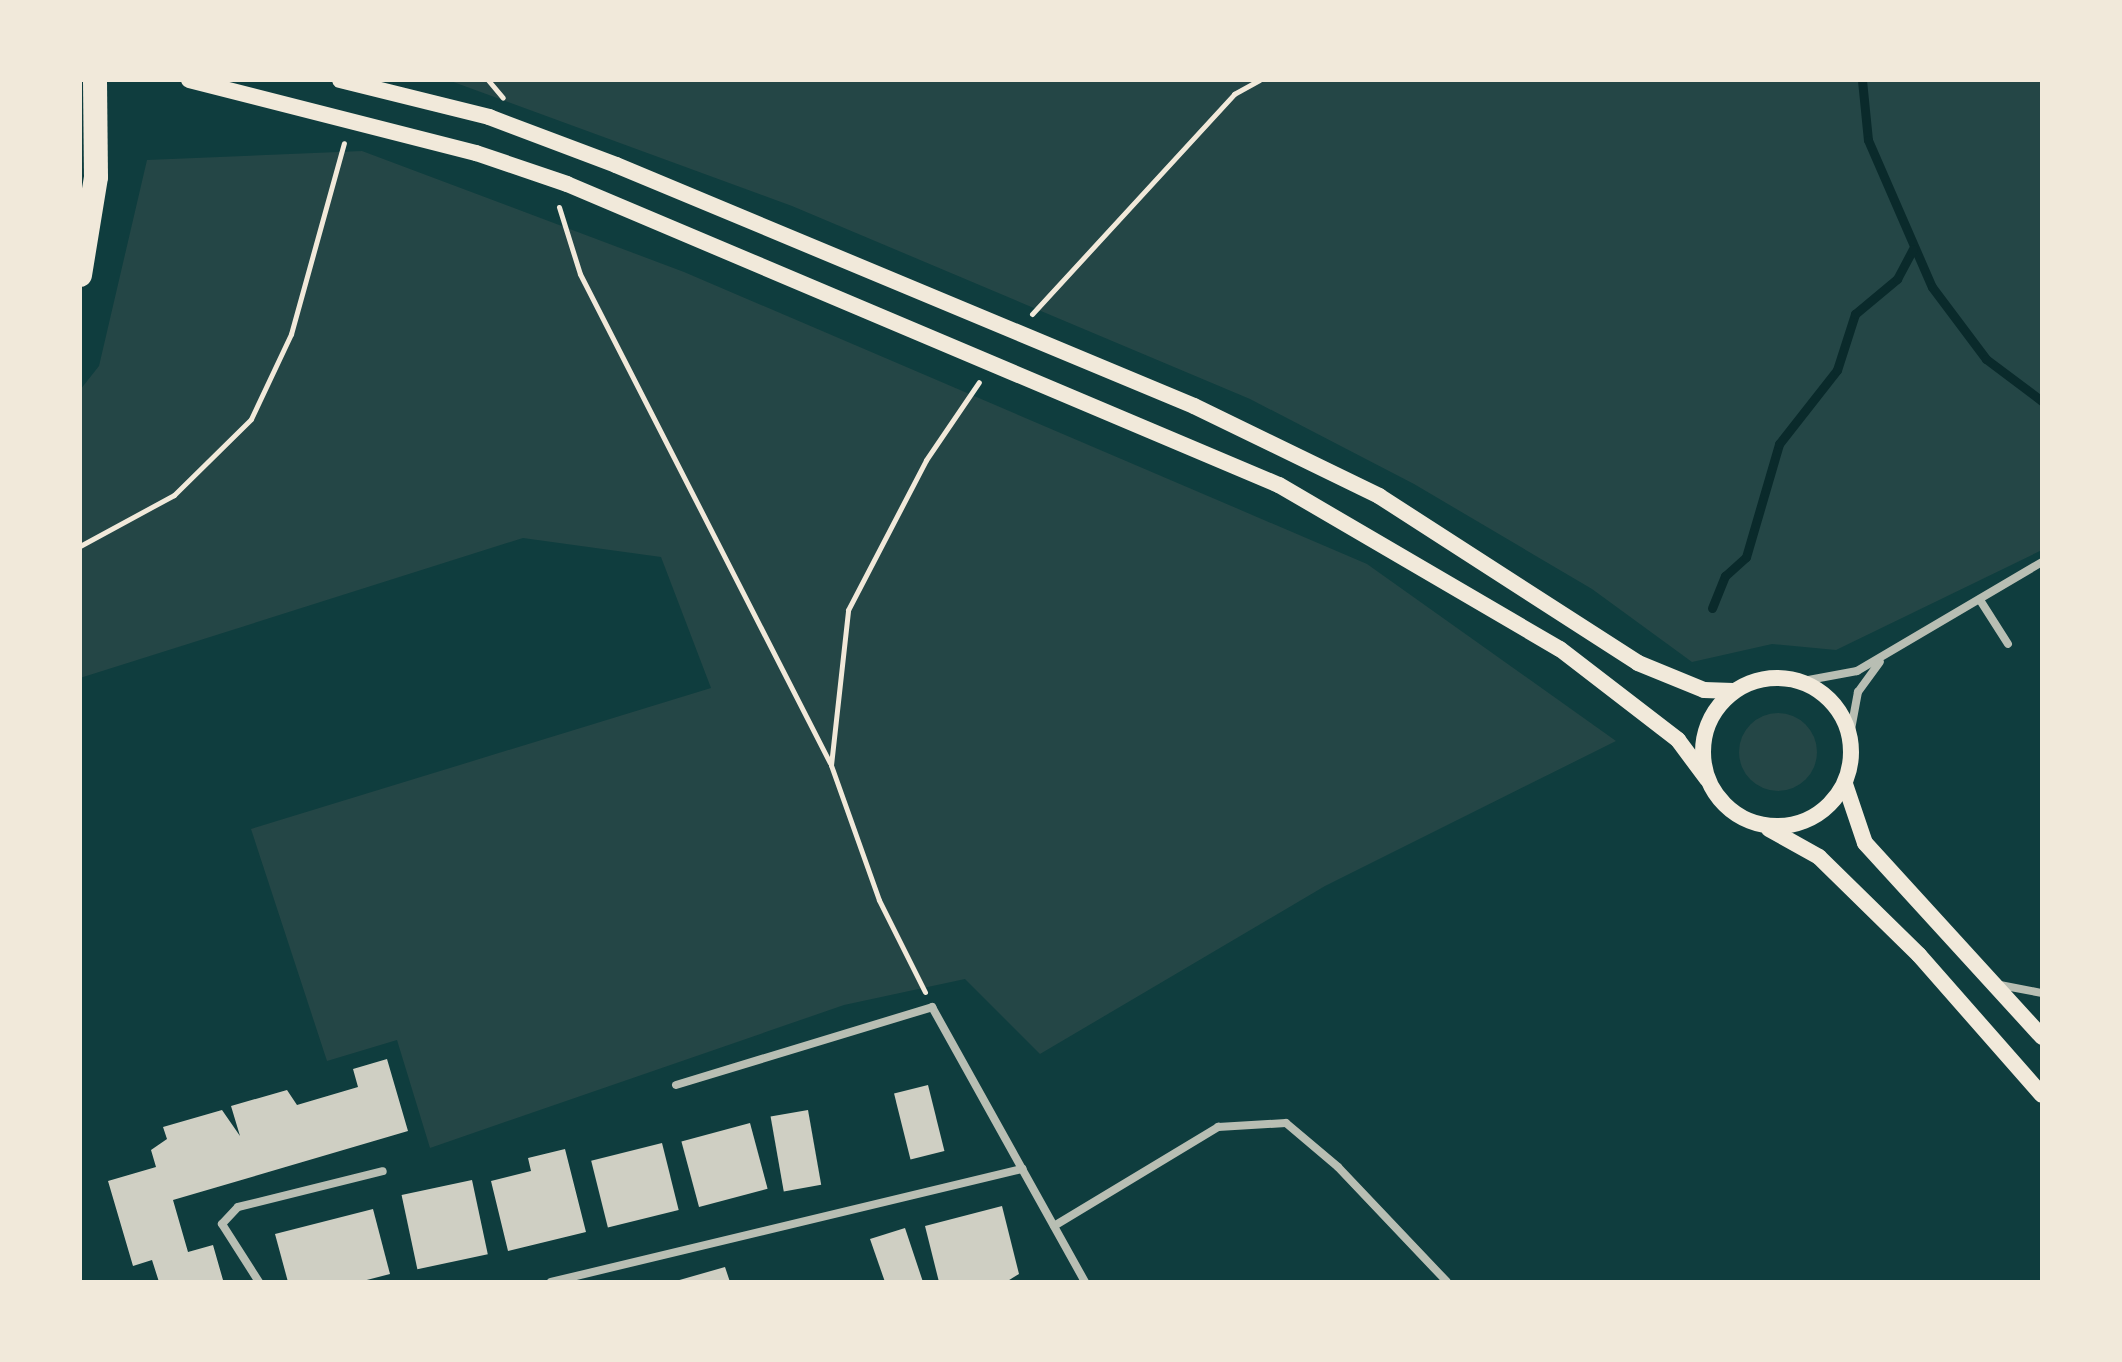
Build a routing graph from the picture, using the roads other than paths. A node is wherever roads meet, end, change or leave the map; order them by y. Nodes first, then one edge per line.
1 (189, 80) edge
2 (340, 80) edge
3 (96, 88) edge
4 (80, 275) edge
5 (2042, 562) edge
6 (1980, 600) junction
7 (2008, 644) dead end
8 (1887, 656) junction
9 (1803, 681) junction
10 (1733, 691) junction
11 (1850, 735) junction
12 (1707, 779) junction
13 (1845, 784) junction
14 (1761, 825) junction
15 (1993, 982) junction
16 (2042, 993) edge
17 (2042, 1037) edge
18 (676, 1085) dead end
19 (2042, 1095) edge
20 (1023, 1169) junction
21 (383, 1171) dead end
22 (1054, 1226) junction
23 (259, 1282) edge
24 (551, 1282) edge
25 (1085, 1282) edge
26 (1447, 1282) edge

1 - 12 main road
2 - 10 main road
3 - 4 highway
5 - 6 street
6 - 7 street
6 - 8 street
8 - 9 street
8 - 11 street
9 - 10 main road
9 - 11 main road
10 - 12 main road
11 - 13 main road
12 - 14 main road
13 - 14 main road
13 - 15 main road
14 - 19 main road
15 - 16 street
15 - 17 main road
18 - 20 street
20 - 22 street
20 - 24 street
21 - 23 street
22 - 25 street
22 - 26 street

